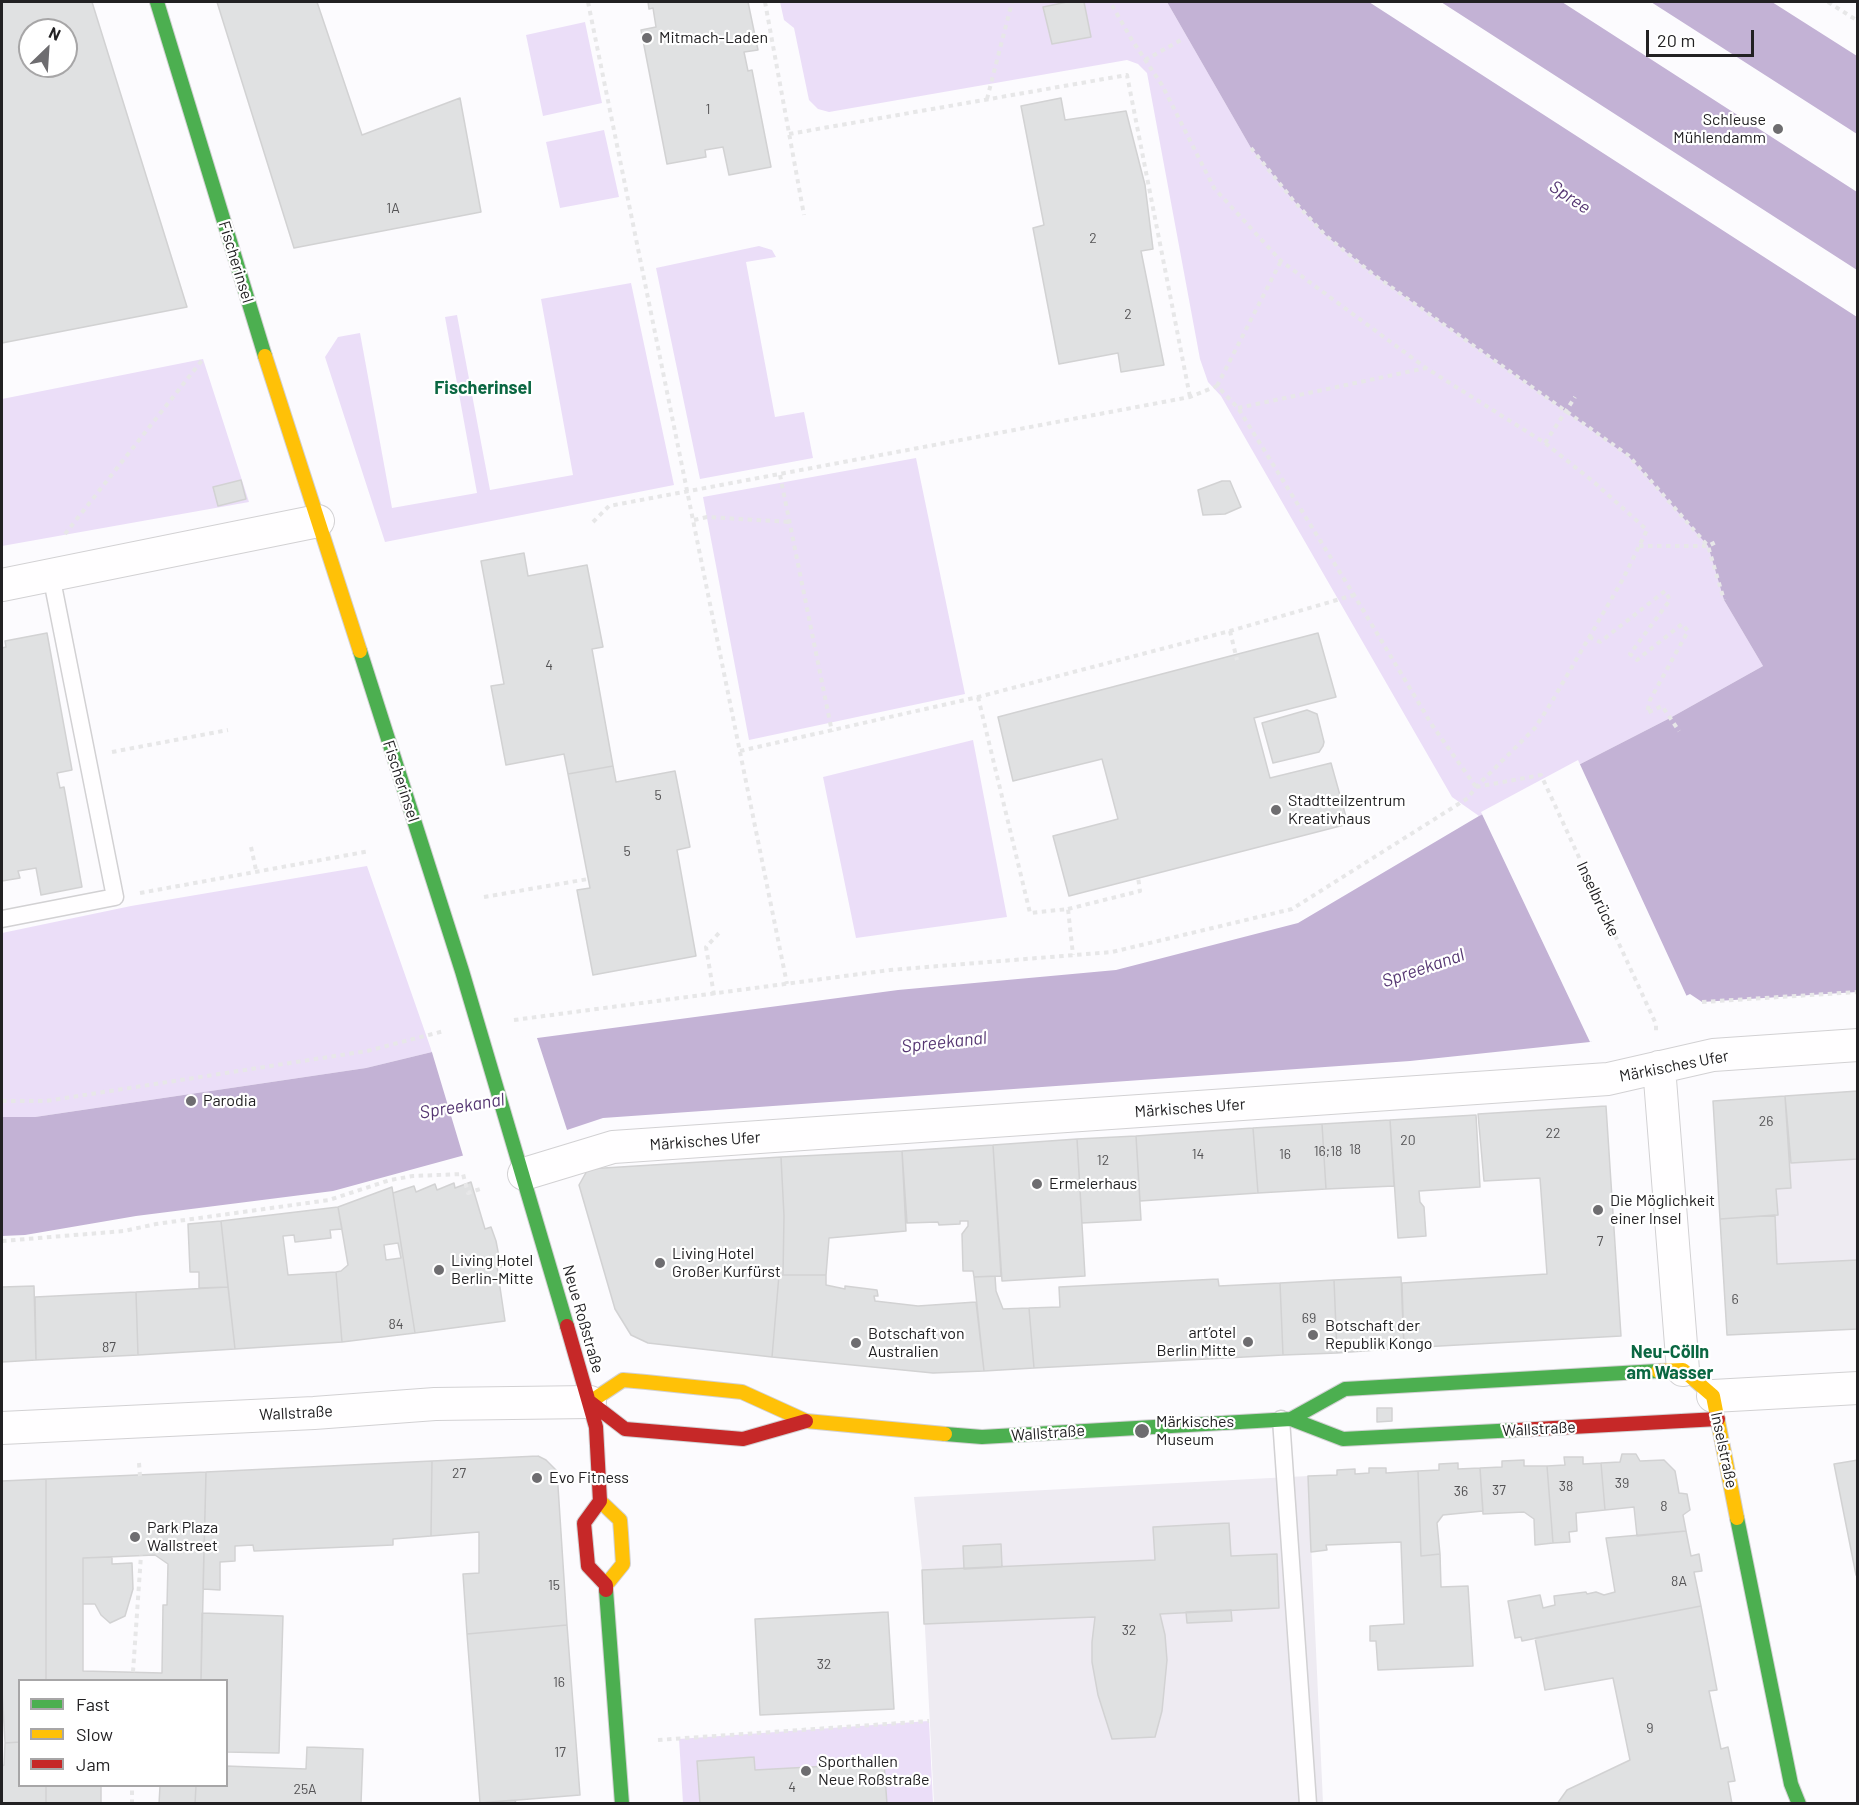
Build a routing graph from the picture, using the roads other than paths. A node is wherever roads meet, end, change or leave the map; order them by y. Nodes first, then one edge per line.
1 (157, 2) edge
2 (318, 521) junction
3 (51, 575) junction
4 (2, 585) edge
5 (2, 919) edge
6 (1857, 1045) edge
7 (1659, 1067) junction
8 (520, 1162) junction
9 (1683, 1370) junction
10 (1857, 1388) edge
11 (590, 1402) junction
12 (1716, 1408) junction
13 (1286, 1419) junction
14 (806, 1421) junction
15 (2, 1428) edge
16 (600, 1501) junction
17 (606, 1584) junction
18 (622, 1803) edge
19 (1308, 1803) edge
20 (1799, 1803) edge

1 - 2 street, Fischerinsel
2 - 3 street
2 - 8 street, Fischerinsel
3 - 4 street
3 - 5 lane
6 - 7 street, Märkisches Ufer
7 - 8 street, Märkisches Ufer
7 - 9 street
8 - 11 street, Neue Roßstraße
9 - 12 street, Inselstraße
9 - 13 street, Wallstraße
10 - 12 street, Wallstraße
11 - 14 street, Wallstraße
11 - 14 street, Wallstraße
11 - 15 street, Wallstraße
11 - 16 street, Neue Roßstraße
12 - 13 street, Wallstraße
12 - 20 street, Inselstraße
13 - 14 street, Wallstraße
13 - 19 lane
16 - 17 street
16 - 17 street
17 - 18 street

